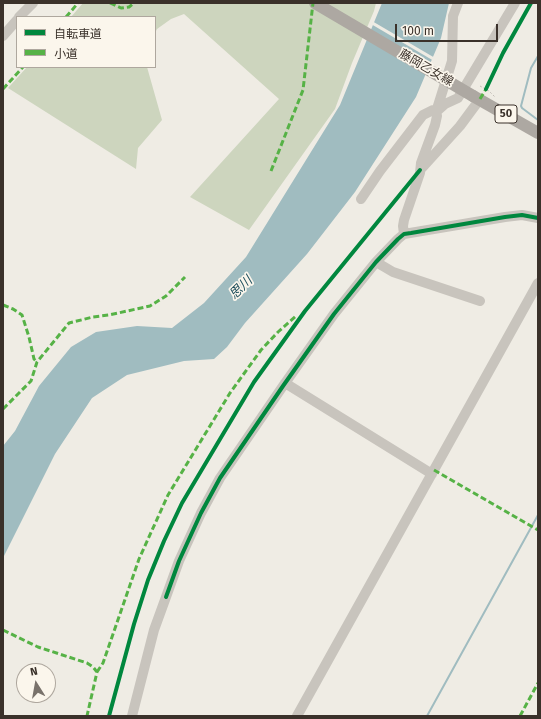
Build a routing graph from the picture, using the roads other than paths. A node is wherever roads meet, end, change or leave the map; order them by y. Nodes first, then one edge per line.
1 (33, 3) edge
2 (315, 3) edge
3 (458, 3) edge
4 (515, 3) edge
5 (24, 10) edge
6 (10, 26) edge
7 (3, 36) edge
8 (482, 92) junction
9 (436, 112) junction
10 (538, 134) edge
11 (420, 170) junction
12 (361, 199) dead end
13 (538, 218) edge
14 (404, 234) junction
15 (376, 262) junction
16 (538, 283) edge
17 (480, 301) dead end
18 (285, 383) junction
19 (432, 474) junction
20 (132, 716) edge
21 (297, 716) edge

1 - 5 street
2 - 8 main road, 藤岡乙女線 / 50, bridge
3 - 9 street
4 - 9 street
6 - 7 street
8 - 10 main road, 藤岡乙女線 / 50
8 - 11 street
9 - 11 street
9 - 12 street
11 - 14 street
13 - 14 street
14 - 15 street
15 - 17 street
15 - 18 street
16 - 19 street
18 - 19 street
18 - 20 street
19 - 21 street

